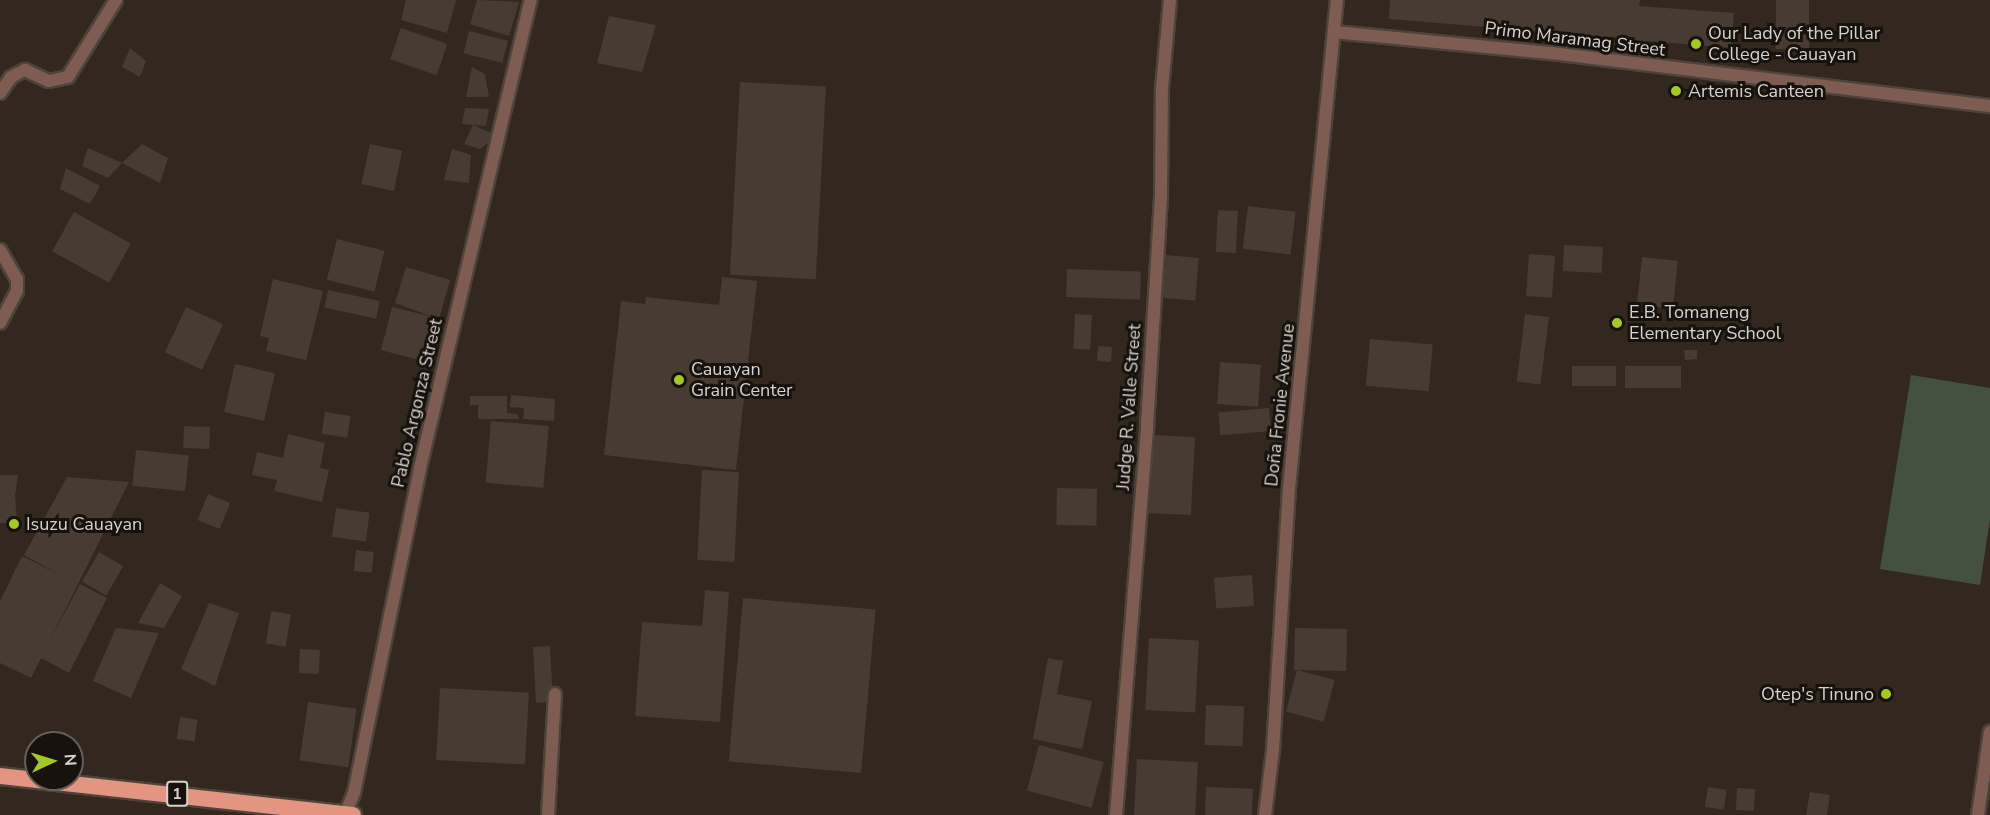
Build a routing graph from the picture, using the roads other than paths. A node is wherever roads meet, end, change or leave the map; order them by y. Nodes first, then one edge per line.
1 (116, 0) edge
2 (531, 0) edge
3 (1170, 0) edge
4 (1337, 0) edge
5 (1335, 32) junction
6 (0, 93) edge
7 (1990, 106) edge
8 (0, 250) edge
9 (0, 323) edge
10 (555, 694) dead end
11 (1990, 732) edge
12 (0, 776) edge
13 (1987, 778) edge
14 (347, 815) edge
15 (548, 815) edge
16 (1116, 815) edge
17 (1265, 815) edge
18 (1978, 815) edge

1 - 6 street
2 - 14 street, Pablo Argonza Street
3 - 16 street, Judge R. Valle Street
4 - 5 street, Doña Fronie Avenue
5 - 7 street, Primo Maramag Street
5 - 17 street, Doña Fronie Avenue
8 - 9 street
10 - 15 street
11 - 13 street
12 - 14 highway, 1
13 - 18 street

